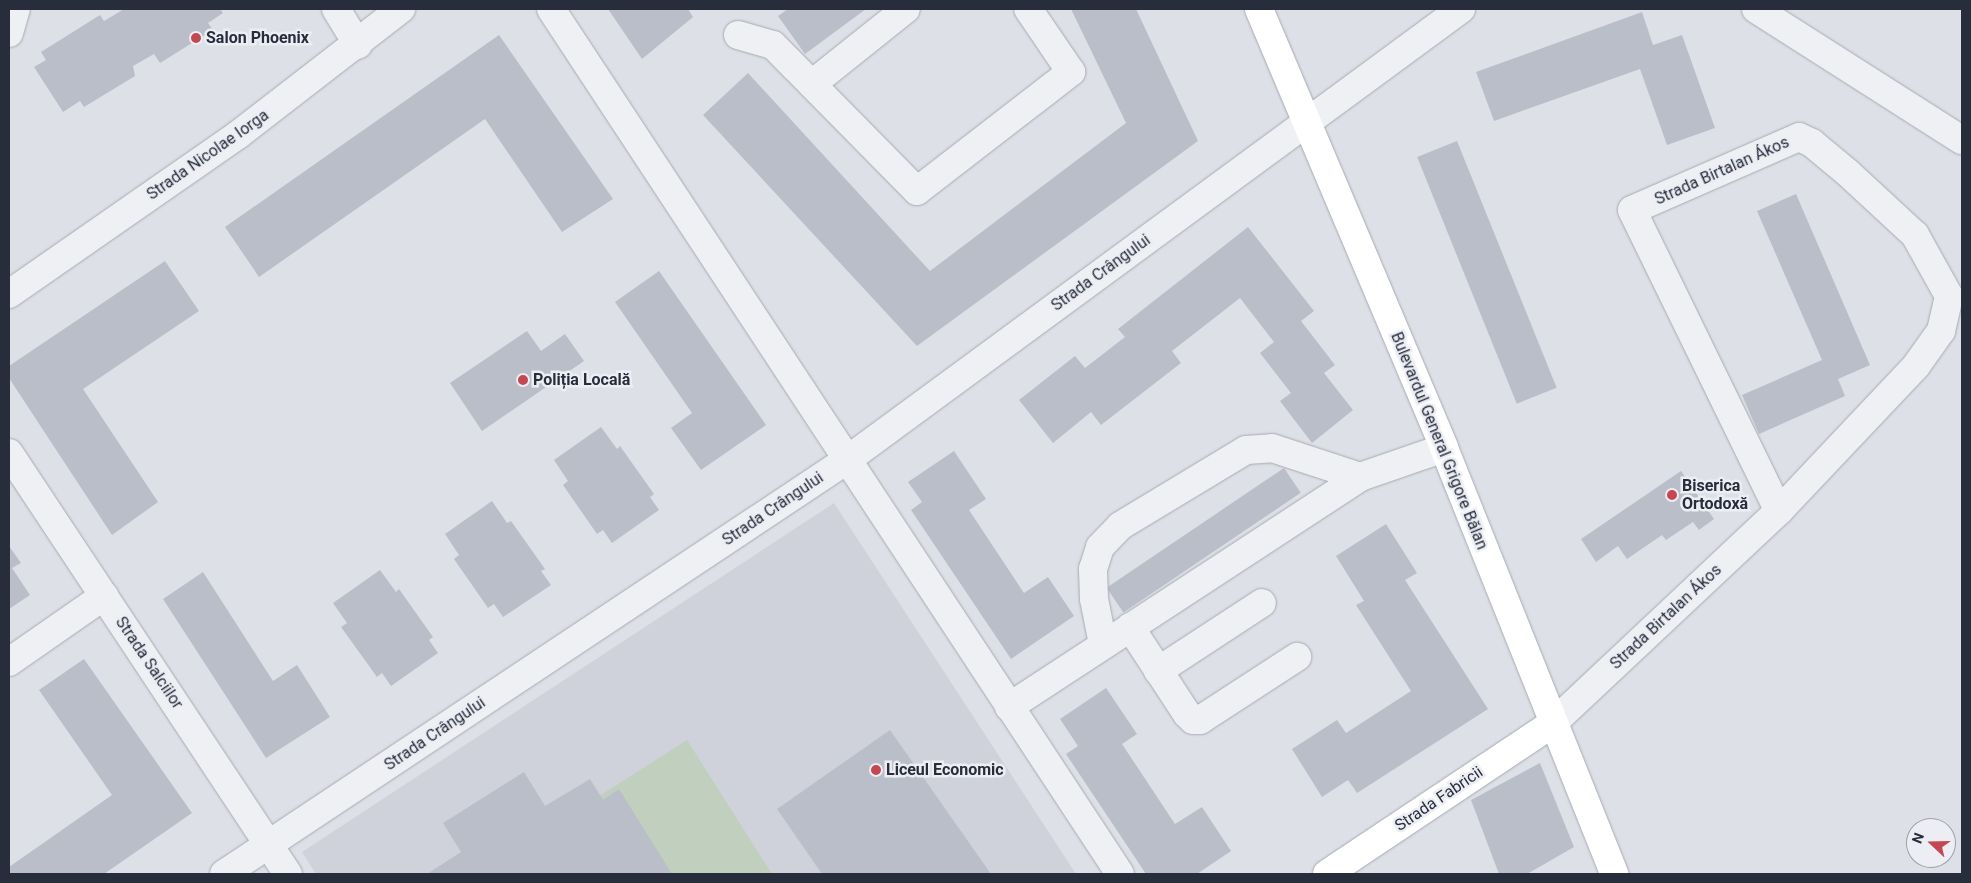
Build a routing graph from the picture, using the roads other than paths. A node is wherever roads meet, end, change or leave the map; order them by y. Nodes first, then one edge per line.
1 (16, 9) edge
2 (336, 9) edge
3 (401, 9) edge
4 (551, 9) edge
5 (906, 9) edge
6 (1028, 9) edge
7 (1259, 9) edge
8 (1462, 9) edge
9 (1756, 9) edge
10 (9, 33) edge
11 (738, 35) dead end
12 (358, 44) junction
13 (812, 84) junction
14 (1306, 123) junction
15 (1962, 140) edge
16 (1955, 293) edge
17 (9, 294) edge
18 (1444, 448) junction
19 (9, 453) edge
20 (847, 460) junction
21 (1360, 477) junction
22 (1779, 511) junction
23 (104, 596) junction
24 (1262, 603) dead end
25 (1130, 626) junction
26 (1103, 644) junction
27 (1297, 656) dead end
28 (9, 662) edge
29 (1158, 670) junction
30 (1009, 707) junction
31 (1552, 724) junction
32 (269, 844) junction
33 (224, 874) edge
34 (288, 874) edge
35 (1120, 874) edge
36 (1327, 874) edge
37 (1614, 874) edge

1 - 10 street
2 - 12 street
3 - 12 street, Strada Nicolae Iorga
4 - 20 street
5 - 13 street
6 - 13 street
7 - 14 main road, Bulevardul General Grigore Bălan
8 - 14 street, Strada Crângului
9 - 15 street
11 - 13 street
12 - 17 street, Strada Nicolae Iorga
14 - 18 main road, Bulevardul General Grigore Bălan
14 - 20 street, Strada Crângului
16 - 22 street, Strada Birtalan Ákos
16 - 22 street, Strada Birtalan Ákos
18 - 21 street
18 - 31 main road, Bulevardul General Grigore Bălan
19 - 23 street, Strada Salciilor
20 - 30 street
20 - 32 street, Strada Crângului
21 - 25 street
21 - 26 street
22 - 31 street, Strada Birtalan Ákos
23 - 28 street
23 - 32 street, Strada Salciilor
24 - 29 street
25 - 26 street
25 - 29 street
26 - 30 street
27 - 29 street
30 - 35 street
31 - 36 main road, Strada Fabricii
31 - 37 main road, Bulevardul General Grigore Bălan
32 - 33 street, Strada Crângului
32 - 34 street, Strada Salciilor

